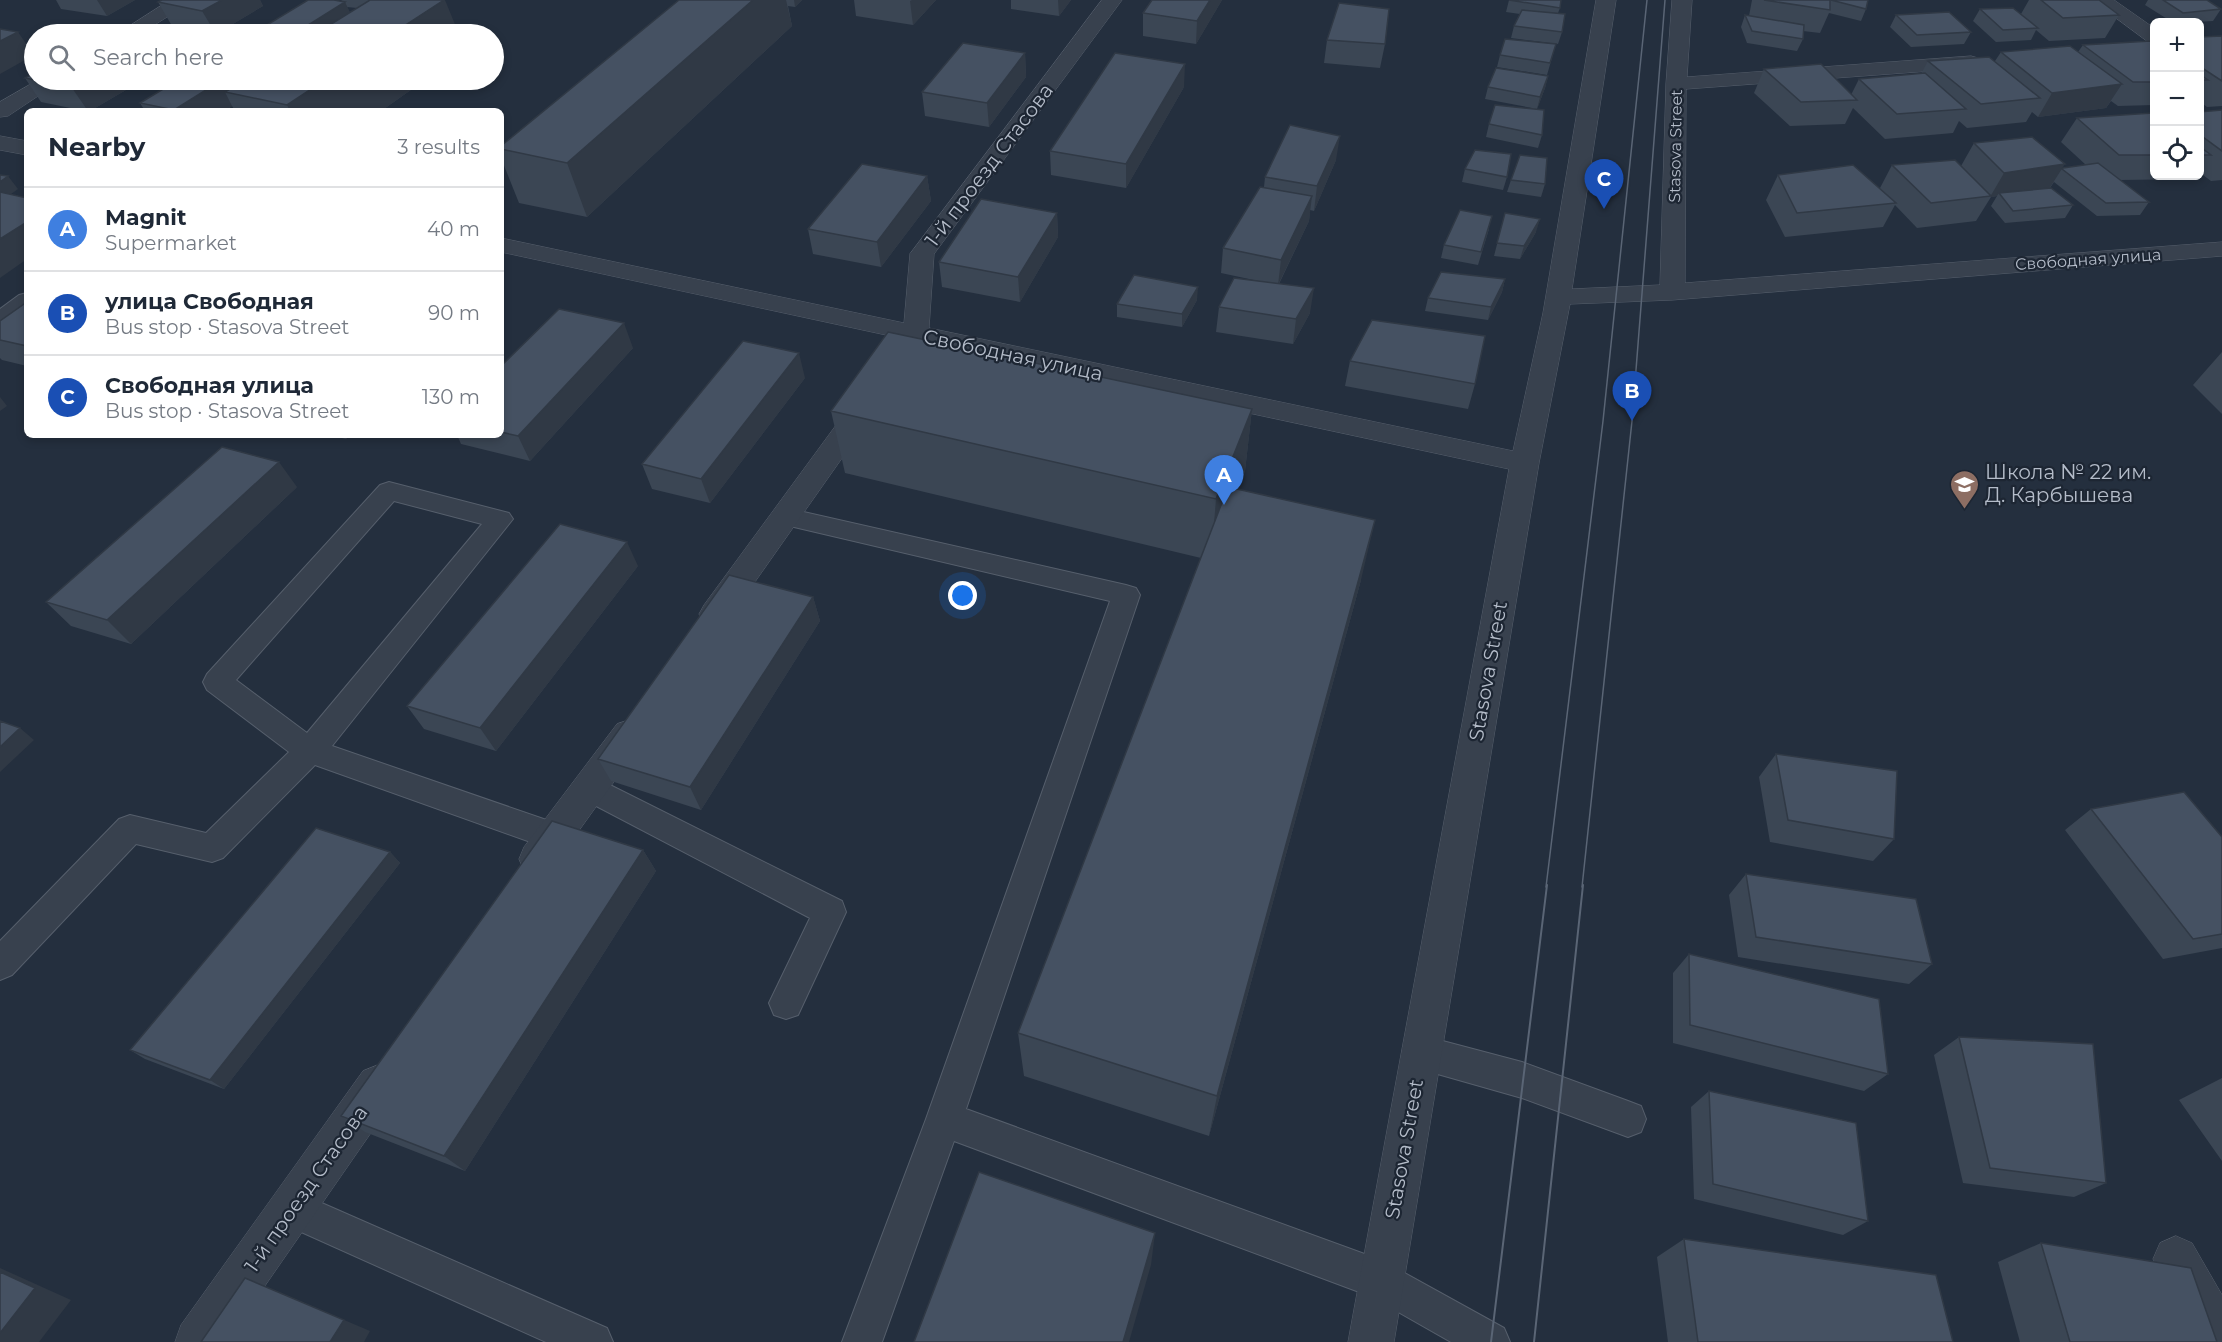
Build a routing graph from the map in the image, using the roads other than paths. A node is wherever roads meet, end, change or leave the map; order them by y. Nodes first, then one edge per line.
1 (184, 0) edge
2 (1112, 0) edge
3 (1606, 0) edge
4 (1682, 0) edge
5 (2102, 0) edge
6 (144, 24) edge
7 (2150, 45) edge
8 (1987, 61) edge
9 (1676, 84) junction
10 (35, 90) edge
11 (0, 111) edge
12 (0, 143) edge
13 (24, 147) edge
14 (504, 246) edge
15 (2222, 249) edge
16 (1672, 291) junction
17 (1558, 297) junction
18 (24, 302) edge
19 (0, 319) edge
20 (916, 334) junction
21 (1525, 463) junction
22 (786, 517) junction
23 (695, 643) edge
24 (646, 710) edge
25 (310, 751) junction
26 (590, 788) junction
27 (553, 836) junction
28 (519, 885) edge
29 (0, 964) edge
30 (786, 1003) dead end
31 (1420, 1052) junction
32 (395, 1062) edge
33 (944, 1119) junction
34 (1628, 1119) dead end
35 (292, 1209) junction
36 (2176, 1259) dead end
37 (1381, 1280) junction
38 (2222, 1341) edge
39 (198, 1342) edge
40 (593, 1342) edge
41 (862, 1342) edge
42 (1371, 1342) edge
43 (1490, 1342) edge

1 - 6 street
2 - 20 street, 1-й проезд Стасова
3 - 17 street, Stasova Street
4 - 9 street, Stasova Street
5 - 7 street
8 - 9 street
9 - 16 street, Stasova Street
10 - 11 street
12 - 13 street
14 - 20 street, Свободная улица
15 - 16 street, Свободная улица
16 - 17 street, Свободная улица
17 - 21 street, Stasova Street
18 - 19 lane
20 - 21 street, Свободная улица
20 - 22 street
21 - 31 street, Stasova Street
22 - 23 street
22 - 33 lane
24 - 26 street
25 - 25 lane
25 - 27 lane
25 - 29 lane
26 - 27 street
26 - 30 lane
27 - 28 street
31 - 34 lane
31 - 37 street, Stasova Street
32 - 35 street, 1-й проезд Стасова
33 - 37 lane
33 - 41 lane
35 - 39 street, 1-й проезд Стасова
35 - 40 lane
36 - 38 street
37 - 42 street, Stasova Street
37 - 43 lane

